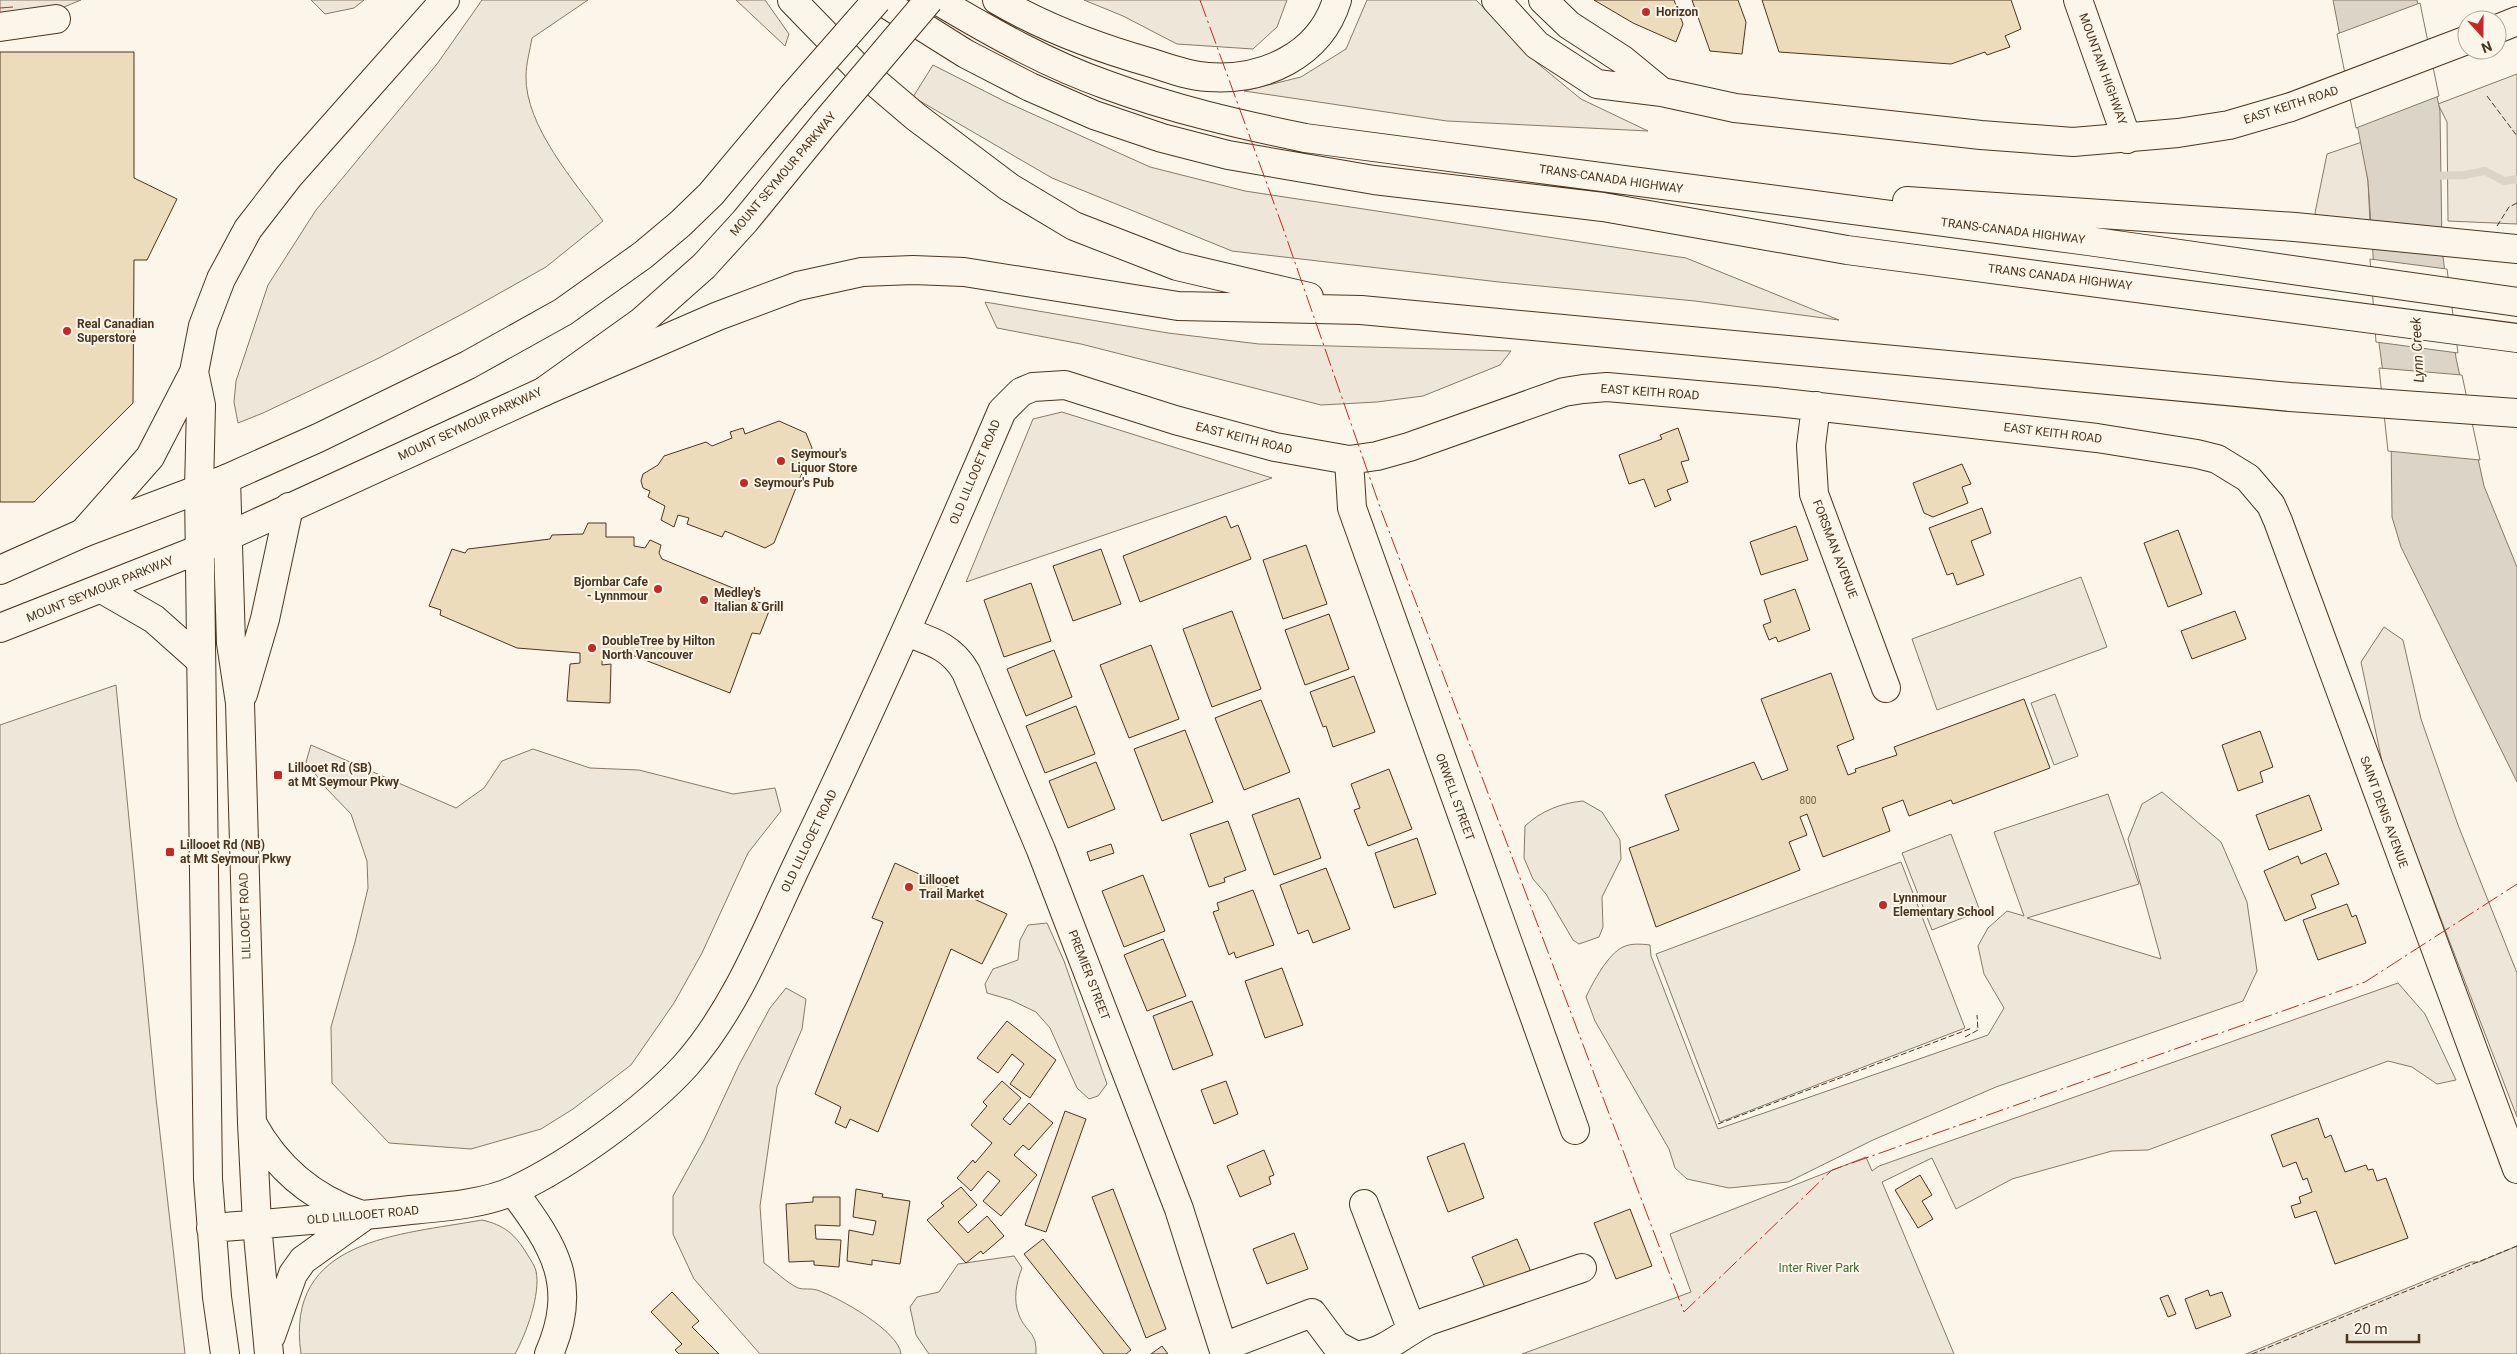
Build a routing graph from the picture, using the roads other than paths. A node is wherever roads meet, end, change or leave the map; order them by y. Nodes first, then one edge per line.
1 (445, 0) edge
2 (792, 0) edge
3 (878, 0) edge
4 (929, 0) edge
5 (937, 0) edge
6 (997, 0) edge
7 (1338, 0) edge
8 (1496, 0) edge
9 (1542, 0) edge
10 (2078, 0) edge
11 (56, 19) dead end
12 (0, 27) edge
13 (2457, 44) edge
14 (1662, 92) junction
15 (2127, 139) junction
16 (1671, 187) junction
17 (2517, 249) edge
18 (2517, 302) edge
19 (1361, 310) junction
20 (2517, 338) edge
21 (194, 372) junction
22 (543, 392) junction
23 (1816, 406) junction
24 (1002, 411) joint
25 (2517, 413) edge
26 (1349, 460) junction
27 (2234, 467) joint
28 (226, 479) junction
29 (200, 489) junction
30 (290, 507) junction
31 (83, 533) junction
32 (228, 536) junction
33 (200, 549) junction
34 (0, 570) edge
35 (102, 589) junction
36 (0, 628) edge
37 (906, 632) junction
38 (200, 660) junction
39 (1886, 688) dead end
40 (240, 703) junction
41 (252, 1123) junction
42 (1575, 1130) dead end
43 (2517, 1169) edge
44 (513, 1191) junction
45 (1364, 1204) dead end
46 (365, 1216) junction
47 (257, 1224) junction
48 (211, 1228) junction
49 (1582, 1268) dead end
50 (1411, 1328) junction
51 (269, 1349) edge
52 (1224, 1350) edge
53 (225, 1354) edge
54 (549, 1354) edge
55 (1352, 1354) edge
56 (1364, 1354) edge

1 - 21 main road
2 - 19 main road
3 - 20 main road, TRANS CANADA HIGHWAY
3 - 28 main road, bridge
4 - 22 main road, MOUNT SEYMOUR PARKWAY, bridge
5 - 16 main road, TRANS-CANADA HIGHWAY
6 - 7 main road
8 - 14 main road
9 - 14 main road
10 - 15 main road, MOUNTAIN HIGHWAY
11 - 12 main road
13 - 15 main road, EAST KEITH ROAD
14 - 15 main road, EAST KEITH ROAD
16 - 17 main road
16 - 18 main road, TRANS-CANADA HIGHWAY
19 - 22 main road
19 - 25 main road
21 - 29 main road
21 - 31 main road
22 - 30 main road, MOUNT SEYMOUR PARKWAY
23 - 26 main road, EAST KEITH ROAD
23 - 27 main road, EAST KEITH ROAD
23 - 39 main road, FORSMAN AVENUE
24 - 26 main road, EAST KEITH ROAD
24 - 37 main road, OLD LILLOOET ROAD
26 - 42 main road, ORWELL STREET
27 - 43 main road, SAINT DENIS AVENUE
28 - 29 main road
28 - 32 main road, LILLOOET ROAD
29 - 31 main road
29 - 33 main road
30 - 32 main road, MOUNT SEYMOUR PARKWAY
30 - 40 main road
31 - 34 main road
32 - 33 main road, MOUNT SEYMOUR PARKWAY
32 - 40 main road, LILLOOET ROAD
33 - 35 main road, MOUNT SEYMOUR PARKWAY
33 - 38 main road
35 - 36 main road, MOUNT SEYMOUR PARKWAY
35 - 38 main road
37 - 44 main road, OLD LILLOOET ROAD
37 - 52 main road, PREMIER STREET
38 - 48 main road
40 - 41 main road, LILLOOET ROAD
41 - 46 main road
41 - 47 main road, LILLOOET ROAD
44 - 46 main road, OLD LILLOOET ROAD
44 - 54 main road
45 - 50 main road
46 - 47 main road, OLD LILLOOET ROAD
46 - 51 main road
47 - 48 main road, OLD LILLOOET ROAD
47 - 51 main road, LILLOOET ROAD
48 - 53 main road
49 - 50 main road
50 - 56 main road
52 - 55 main road

